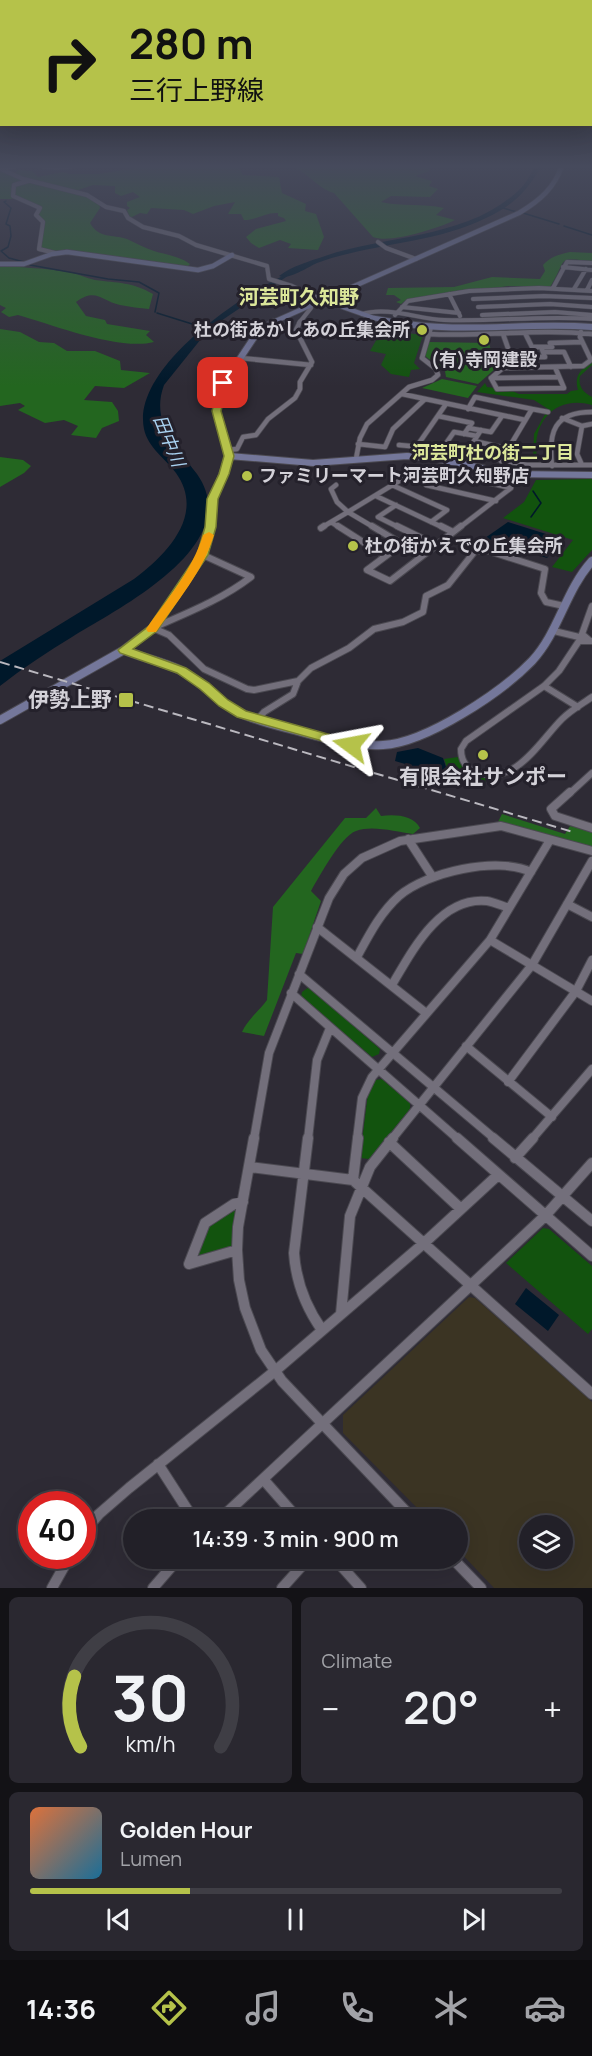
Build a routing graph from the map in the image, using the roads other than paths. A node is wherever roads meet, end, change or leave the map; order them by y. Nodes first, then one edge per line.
1 (40, 239) edge
2 (185, 239) edge
3 (461, 239) edge
4 (378, 242) dead end
5 (55, 253) junction
6 (232, 255) junction
7 (416, 259) junction
8 (592, 262) edge
9 (0, 264) edge
10 (563, 267) junction
11 (586, 269) junction
12 (592, 270) edge
13 (592, 280) edge
14 (539, 288) junction
15 (553, 288) junction
16 (574, 289) junction
17 (589, 290) edge
18 (470, 291) junction
19 (449, 294) junction
20 (544, 296) junction
21 (428, 298) junction
22 (592, 298) edge
23 (473, 299) junction
24 (322, 300) junction
25 (550, 304) junction
26 (308, 306) junction
27 (478, 307) junction
28 (592, 307) edge
29 (402, 308) junction
30 (435, 311) junction
31 (555, 312) junction
32 (459, 313) junction
33 (362, 314) junction
34 (395, 315) junction
35 (592, 315) edge
36 (557, 317) junction
37 (483, 318) junction
38 (523, 318) junction
39 (592, 320) edge
40 (463, 321) junction
41 (527, 326) junction
42 (431, 327) junction
43 (592, 327) edge
44 (580, 332) junction
45 (525, 333) junction
46 (429, 334) junction
47 (503, 334) junction
48 (592, 334) edge
49 (582, 342) junction
50 (553, 349) junction
51 (542, 350) junction
52 (511, 357) junction
53 (240, 358) junction
54 (311, 365) junction
55 (555, 367) junction
56 (571, 367) junction
57 (515, 368) junction
58 (559, 377) junction
59 (491, 378) junction
60 (402, 394) junction
61 (424, 400) junction
62 (446, 404) junction
63 (468, 409) junction
64 (532, 409) junction
65 (548, 412) dead end
66 (592, 412) edge
67 (438, 416) junction
68 (502, 416) junction
69 (562, 418) junction
70 (525, 420) junction
71 (592, 424) edge
72 (582, 426) junction
73 (468, 428) junction
74 (481, 430) junction
75 (464, 434) junction
76 (477, 436) junction
77 (358, 444) junction
78 (399, 445) dead end
79 (417, 446) junction
80 (442, 449) junction
81 (509, 449) junction
82 (228, 453) junction
83 (472, 455) junction
84 (356, 459) junction
85 (501, 461) junction
86 (466, 465) junction
87 (582, 465) junction
88 (592, 465) edge
89 (552, 466) junction
90 (435, 471) junction
91 (592, 476) edge
92 (459, 477) junction
93 (517, 484) dead end
94 (336, 485) dead end
95 (392, 486) junction
96 (511, 488) junction
97 (376, 496) junction
98 (496, 501) junction
99 (396, 506) junction
100 (351, 512) junction
101 (331, 522) junction
102 (430, 522) junction
103 (321, 528) dead end
104 (453, 532) junction
105 (436, 545) junction
106 (203, 555) junction
107 (385, 556) junction
108 (592, 561) edge
109 (564, 606) junction
110 (592, 606) edge
111 (153, 628) junction
112 (554, 631) junction
113 (580, 638) junction
114 (591, 640) edge
115 (124, 650) junction
116 (298, 681) junction
117 (544, 686) junction
118 (592, 697) edge
119 (578, 707) junction
120 (0, 720) edge
121 (258, 720) junction
122 (592, 773) edge
123 (592, 828) edge
124 (408, 839) junction
125 (550, 840) junction
126 (592, 851) edge
127 (592, 861) edge
128 (531, 872) junction
129 (432, 876) junction
130 (567, 904) junction
131 (509, 908) junction
132 (592, 916) edge
133 (317, 927) junction
134 (490, 940) junction
135 (357, 957) junction
136 (592, 960) edge
137 (532, 965) junction
138 (299, 974) junction
139 (392, 986) junction
140 (576, 991) junction
141 (291, 993) junction
142 (592, 1001) edge
143 (426, 1013) junction
144 (330, 1028) junction
145 (466, 1046) junction
146 (392, 1053) junction
147 (377, 1069) junction
148 (592, 1069) edge
149 (508, 1082) junction
150 (433, 1088) junction
151 (419, 1106) junction
152 (552, 1117) junction
153 (389, 1142) junction
154 (515, 1158) junction
155 (592, 1163) edge
156 (250, 1167) junction
157 (303, 1174) junction
158 (498, 1175) junction
159 (357, 1184) junction
160 (563, 1197) junction
161 (243, 1202) junction
162 (461, 1209) junction
163 (544, 1216) junction
164 (592, 1221) edge
165 (423, 1244) junction
166 (237, 1250) junction
167 (592, 1256) edge
168 (469, 1286) junction
169 (341, 1314) junction
170 (322, 1330) junction
171 (275, 1371) junction
172 (592, 1394) edge
173 (320, 1423) junction
174 (158, 1464) junction
175 (263, 1479) junction
176 (187, 1509) edge
177 (231, 1509) edge
178 (289, 1509) edge
179 (403, 1509) edge
180 (96, 1518) edge
181 (63, 1569) edge
182 (169, 1569) edge
183 (299, 1569) edge
184 (344, 1569) edge
185 (463, 1569) edge
186 (52, 1588) edge
187 (153, 1588) edge
188 (282, 1588) edge
189 (361, 1588) edge
190 (481, 1588) edge

1 - 5 street
2 - 6 street
3 - 7 street
4 - 7 street
5 - 6 street
5 - 9 street
6 - 24 street
7 - 24 street
8 - 10 street
10 - 11 street
10 - 15 street
11 - 12 street
11 - 16 street
13 - 17 street
14 - 15 street
14 - 18 street
14 - 20 street
15 - 16 street
16 - 17 street
18 - 19 street
18 - 23 street
19 - 21 street
19 - 32 street
20 - 22 street
20 - 23 street
20 - 25 street
21 - 29 street
21 - 30 street
23 - 27 street
24 - 26 street
24 - 33 street
25 - 27 street
25 - 28 street
25 - 31 street
26 - 53 street
26 - 54 street
27 - 37 street
29 - 30 street
29 - 34 street
30 - 32 street
31 - 35 street
31 - 36 street
31 - 37 street
32 - 40 street
33 - 34 street
33 - 42 street
34 - 40 street
36 - 38 street
36 - 39 street
37 - 38 street
37 - 40 street
38 - 41 street
41 - 42 street
41 - 43 street
42 - 46 street
44 - 45 street
44 - 48 street
44 - 49 street
45 - 47 street
45 - 51 street
46 - 47 street
46 - 60 street
47 - 52 street
49 - 50 street
49 - 56 street
50 - 51 street
50 - 56 street
51 - 52 street
52 - 57 street
53 - 54 street
53 - 82 street
54 - 82 street
55 - 56 street
55 - 57 street
55 - 58 street
57 - 59 street
58 - 59 street
58 - 59 street
60 - 61 street
60 - 77 street
61 - 62 street
61 - 77 street
62 - 63 street
62 - 67 street
63 - 64 street
63 - 68 street
64 - 65 street
64 - 70 street
66 - 69 street
67 - 73 street
67 - 79 street
68 - 70 street
68 - 74 street
69 - 72 street
69 - 89 street
70 - 81 street
71 - 72 street
72 - 87 street
73 - 74 street
73 - 75 street
74 - 76 street
75 - 76 street
75 - 80 street
76 - 81 street
77 - 84 street
78 - 79 street
79 - 80 street
80 - 83 street
81 - 85 street
82 - 84 street
82 - 106 street
83 - 85 street
83 - 86 street
84 - 86 street
85 - 89 street
86 - 91 street
86 - 92 street
87 - 88 street
87 - 89 street
90 - 92 street
90 - 95 street
90 - 98 street
92 - 96 street
93 - 96 street
94 - 100 street
95 - 97 street
95 - 102 street
96 - 98 street
97 - 99 street
97 - 100 street
98 - 104 street
99 - 102 street
99 - 105 street
100 - 101 street
100 - 107 street
101 - 103 street
101 - 107 street
102 - 104 street
104 - 105 street
105 - 107 street
106 - 111 street
106 - 111 street
108 - 109 street
109 - 112 street
109 - 116 street
110 - 113 street
111 - 115 street
111 - 116 street
112 - 113 street
112 - 121 street
113 - 114 street
113 - 117 street
115 - 120 street
115 - 121 street
116 - 121 street
117 - 119 street
117 - 119 street
118 - 119 street
122 - 123 street
124 - 125 street
124 - 129 street
124 - 133 street
125 - 126 street
125 - 128 street
127 - 130 street
128 - 129 street
128 - 131 street
129 - 135 street
130 - 132 street
130 - 137 street
131 - 134 street
131 - 139 street
133 - 135 street
133 - 138 street
134 - 137 street
134 - 143 street
135 - 139 street
136 - 140 street
137 - 140 street
137 - 145 street
138 - 141 street
138 - 146 street
139 - 143 street
140 - 142 street
140 - 149 street
141 - 144 street
141 - 156 street
143 - 146 street
144 - 147 street
144 - 157 street
145 - 149 street
145 - 150 street
146 - 147 street
146 - 150 street
147 - 151 street
147 - 159 street
148 - 152 street
149 - 152 street
150 - 151 street
150 - 154 street
151 - 153 street
151 - 158 street
152 - 154 street
153 - 159 street
153 - 162 street
154 - 160 street
155 - 160 street
156 - 157 street
156 - 161 street
157 - 159 street
157 - 170 street
158 - 162 street
158 - 163 street
159 - 165 street
159 - 169 street
160 - 163 street
160 - 164 street
161 - 166 street
161 - 166 street
162 - 165 street
163 - 167 street
163 - 168 street
165 - 168 street
165 - 169 street
166 - 171 street
168 - 172 street
168 - 173 street
169 - 170 street
170 - 171 street
171 - 173 street
171 - 174 street
173 - 175 street
173 - 179 street
174 - 176 street
174 - 180 street
175 - 177 street
175 - 178 street
181 - 186 street
182 - 187 street
183 - 188 street
184 - 189 street
185 - 190 street

